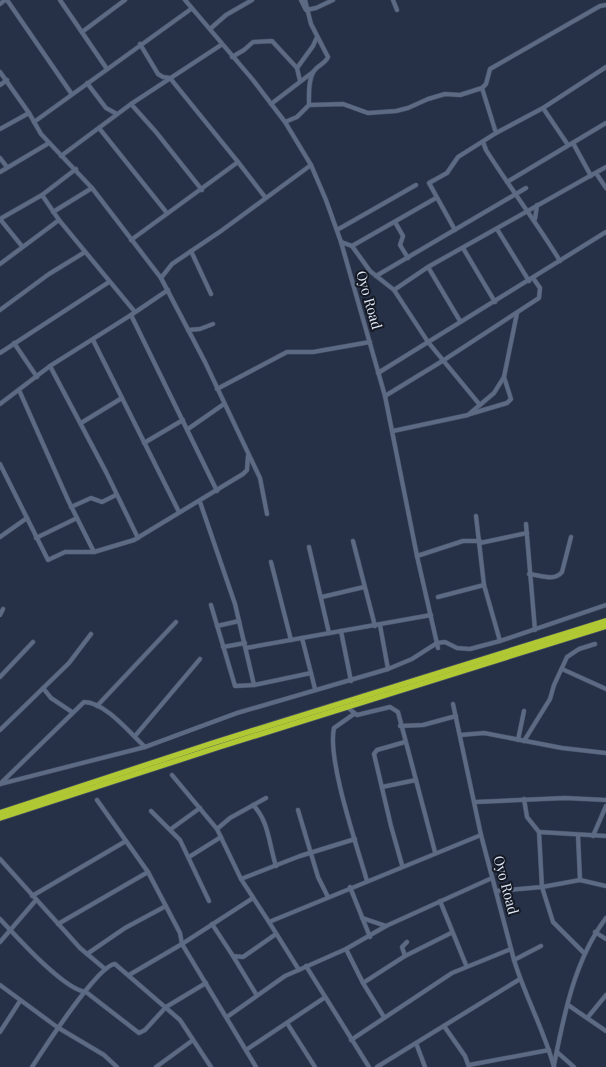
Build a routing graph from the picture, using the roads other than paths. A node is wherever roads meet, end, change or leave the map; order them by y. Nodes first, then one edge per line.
1 (6, 0) edge
2 (60, 0) edge
3 (114, 0) edge
4 (125, 0) edge
5 (185, 0) edge
6 (252, 0) edge
7 (301, 0) edge
8 (305, 0) edge
9 (333, 0) edge
10 (393, 0) edge
11 (0, 4) edge
12 (118, 4) junction
13 (606, 5) edge
14 (191, 8) junction
15 (306, 10) junction
16 (397, 10) dead end
17 (210, 29) junction
18 (82, 32) junction
19 (317, 37) junction
20 (140, 44) junction
21 (221, 45) junction
22 (232, 57) junction
23 (606, 67) edge
24 (297, 68) junction
25 (107, 69) junction
26 (314, 71) junction
27 (0, 72) edge
28 (170, 78) junction
29 (7, 80) junction
30 (300, 81) junction
31 (87, 83) junction
32 (0, 84) edge
33 (482, 88) junction
34 (71, 93) junction
35 (131, 104) junction
36 (271, 104) junction
37 (309, 105) junction
38 (543, 108) junction
39 (29, 113) junction
40 (117, 114) junction
41 (34, 122) junction
42 (285, 122) junction
43 (606, 123) edge
44 (99, 128) junction
45 (0, 129) edge
46 (496, 133) junction
47 (483, 142) junction
48 (49, 143) junction
49 (570, 144) junction
50 (61, 156) junction
51 (0, 158) edge
52 (238, 162) junction
53 (311, 165) junction
54 (7, 167) junction
55 (606, 167) edge
56 (76, 169) junction
57 (0, 172) edge
58 (596, 173) junction
59 (591, 176) junction
60 (507, 182) junction
61 (416, 186) dead end
62 (92, 188) junction
63 (526, 188) dead end
64 (606, 188) edge
65 (202, 190) junction
66 (42, 195) junction
67 (515, 195) junction
68 (265, 197) junction
69 (436, 198) junction
70 (537, 205) junction
71 (53, 212) junction
72 (526, 212) junction
73 (167, 213) junction
74 (0, 219) edge
75 (535, 219) junction
76 (59, 220) junction
77 (395, 222) junction
78 (497, 228) junction
79 (336, 230) junction
80 (455, 230) junction
81 (606, 232) edge
82 (131, 240) junction
83 (341, 242) junction
84 (352, 246) junction
85 (20, 247) junction
86 (463, 248) junction
87 (191, 251) junction
88 (85, 252) junction
89 (408, 258) junction
90 (560, 261) junction
91 (0, 264) edge
92 (428, 267) junction
93 (376, 276) junction
94 (161, 278) junction
95 (533, 278) junction
96 (528, 281) junction
97 (109, 282) junction
98 (168, 290) junction
99 (394, 290) junction
100 (211, 294) dead end
101 (495, 302) junction
102 (0, 310) edge
103 (517, 313) junction
104 (133, 314) junction
105 (460, 322) junction
106 (213, 324) dead end
107 (188, 330) junction
108 (93, 340) junction
109 (370, 342) junction
110 (428, 342) junction
111 (14, 343) junction
112 (0, 353) edge
113 (444, 360) junction
114 (50, 366) junction
115 (378, 372) junction
116 (37, 377) junction
117 (504, 377) junction
118 (217, 389) junction
119 (19, 390) junction
120 (385, 396) junction
121 (122, 398) junction
122 (0, 404) edge
123 (224, 404) junction
124 (480, 405) junction
125 (468, 415) junction
126 (183, 420) junction
127 (81, 423) junction
128 (188, 429) junction
129 (393, 431) junction
130 (144, 443) junction
131 (248, 454) junction
132 (0, 464) edge
133 (217, 491) junction
134 (116, 496) junction
135 (200, 502) junction
136 (71, 506) junction
137 (179, 512) junction
138 (267, 514) dead end
139 (476, 516) dead end
140 (27, 518) junction
141 (77, 518) junction
142 (526, 524) dead end
143 (526, 533) junction
144 (0, 537) edge
145 (571, 537) dead end
146 (36, 538) junction
147 (138, 538) junction
148 (353, 541) dead end
149 (480, 542) junction
150 (309, 547) dead end
151 (94, 552) junction
152 (417, 556) junction
153 (271, 562) dead end
154 (529, 574) junction
155 (484, 585) junction
156 (364, 586) junction
157 (322, 597) junction
158 (438, 597) dead end
159 (211, 605) dead end
160 (606, 605) edge
161 (3, 609) dead end
162 (0, 615) edge
163 (431, 615) junction
164 (239, 621) junction
165 (606, 621) edge
166 (176, 622) dead end
167 (380, 625) junction
168 (217, 626) junction
169 (375, 626) junction
170 (606, 626) edge
171 (535, 630) junction
172 (341, 631) junction
173 (329, 633) junction
174 (90, 634) dead end
175 (302, 638) junction
176 (290, 640) junction
177 (33, 642) dead end
178 (500, 642) junction
179 (245, 643) junction
180 (437, 643) junction
181 (595, 644) dead end
182 (223, 647) junction
183 (246, 648) junction
184 (438, 648) dead end
185 (200, 658) dead end
186 (388, 669) junction
187 (562, 669) junction
188 (311, 673) junction
189 (0, 677) edge
190 (350, 681) junction
191 (254, 685) junction
192 (43, 688) junction
193 (315, 689) junction
194 (606, 689) edge
195 (453, 704) dead end
196 (98, 706) junction
197 (347, 707) junction
198 (72, 712) junction
199 (524, 712) dead end
200 (354, 714) junction
201 (456, 716) junction
202 (400, 726) junction
203 (0, 730) edge
204 (460, 735) junction
205 (135, 736) junction
206 (518, 740) junction
207 (524, 741) junction
208 (405, 742) junction
209 (145, 747) junction
210 (606, 753) edge
211 (172, 775) dead end
212 (416, 780) junction
213 (0, 784) edge
214 (382, 787) junction
215 (266, 798) dead end
216 (524, 799) junction
217 (97, 800) dead end
218 (606, 800) edge
219 (475, 802) junction
220 (253, 805) junction
221 (606, 806) edge
222 (200, 808) junction
223 (298, 810) dead end
224 (151, 811) dead end
225 (0, 812) edge
226 (0, 818) edge
227 (217, 829) junction
228 (171, 830) junction
229 (539, 832) junction
230 (481, 835) junction
231 (578, 835) junction
232 (593, 836) junction
233 (606, 836) edge
234 (221, 837) junction
235 (355, 839) junction
236 (126, 841) junction
237 (312, 852) junction
238 (435, 852) junction
239 (189, 858) junction
240 (0, 859) edge
241 (402, 865) junction
242 (276, 866) junction
243 (148, 872) junction
244 (492, 878) junction
245 (241, 879) junction
246 (580, 880) junction
247 (366, 881) junction
248 (606, 886) edge
249 (350, 887) junction
250 (542, 887) junction
251 (496, 891) junction
252 (32, 896) junction
253 (328, 897) junction
254 (253, 898) junction
255 (36, 900) junction
256 (209, 901) dead end
257 (440, 901) junction
258 (166, 906) junction
259 (362, 918) junction
260 (606, 918) edge
261 (0, 919) edge
262 (268, 922) junction
263 (58, 924) junction
264 (212, 924) junction
265 (386, 926) junction
266 (9, 929) junction
267 (595, 932) junction
268 (451, 933) junction
269 (276, 934) junction
270 (370, 937) junction
271 (606, 938) edge
272 (0, 942) edge
273 (407, 942) dead end
274 (182, 944) junction
275 (541, 946) dead end
276 (346, 949) junction
277 (511, 949) junction
278 (584, 953) junction
279 (88, 954) junction
280 (233, 956) junction
281 (405, 956) junction
282 (514, 960) junction
283 (466, 965) junction
284 (306, 966) junction
285 (105, 968) junction
286 (299, 970) junction
287 (129, 975) junction
288 (520, 979) junction
289 (206, 983) junction
290 (363, 983) junction
291 (0, 985) edge
292 (86, 992) junction
293 (256, 994) junction
294 (606, 995) edge
295 (324, 998) junction
296 (20, 1000) junction
297 (568, 1005) junction
298 (166, 1007) junction
299 (227, 1017) junction
300 (384, 1017) junction
301 (588, 1017) junction
302 (287, 1023) junction
303 (444, 1026) junction
304 (57, 1027) junction
305 (606, 1031) edge
306 (0, 1032) edge
307 (193, 1040) junction
308 (351, 1040) junction
309 (416, 1043) junction
310 (246, 1050) junction
311 (549, 1050) junction
312 (557, 1052) junction
313 (163, 1065) edge
314 (114, 1066) edge
315 (469, 1066) edge
316 (32, 1067) edge
317 (156, 1067) edge
318 (211, 1067) edge
319 (256, 1067) edge
320 (315, 1067) edge
321 (369, 1067) edge
322 (377, 1067) edge
323 (424, 1067) edge
324 (554, 1067) edge
325 (574, 1067) edge

1 - 11 street
1 - 34 street
2 - 18 street
3 - 12 street
4 - 12 street
5 - 14 street, Oyo Road
6 - 17 street
7 - 15 street
8 - 15 street
9 - 15 street
10 - 16 street
12 - 18 street
13 - 33 street
14 - 17 street, Oyo Road
14 - 20 street
15 - 19 street
17 - 21 street, Oyo Road
18 - 25 street
19 - 24 street
19 - 26 street
20 - 25 street
20 - 28 street
21 - 22 street, Oyo Road
21 - 28 street
22 - 24 street
22 - 36 street, Oyo Road
23 - 38 street
24 - 30 street
25 - 31 street
26 - 30 street
26 - 37 street
27 - 29 street
28 - 35 street
28 - 52 street
29 - 32 street
29 - 39 street
30 - 36 street
31 - 34 street
31 - 40 street
33 - 37 street
33 - 46 street
34 - 41 street
35 - 40 street
35 - 65 street
36 - 42 street, Oyo Road
37 - 42 street
38 - 46 street
38 - 49 street
39 - 41 street
39 - 45 street
40 - 44 street
41 - 48 street
42 - 53 street, Oyo Road
43 - 49 street
44 - 50 street
44 - 73 street
46 - 47 street
47 - 60 street
47 - 69 street
48 - 50 street
48 - 54 street
49 - 59 street
49 - 60 street
50 - 56 street
51 - 54 street
52 - 65 street
52 - 68 street
53 - 68 street
53 - 79 street, Oyo Road
54 - 57 street
55 - 58 street
56 - 62 street
56 - 66 street
58 - 59 street
58 - 64 street
59 - 70 street
60 - 67 street
61 - 79 street
62 - 71 street
62 - 82 street
63 - 67 street
65 - 73 street
66 - 71 street
66 - 74 street
67 - 72 street
67 - 80 street
68 - 87 street
69 - 77 street
69 - 80 street
70 - 72 street
70 - 75 street
71 - 76 street
72 - 75 street
72 - 78 street
73 - 82 street
74 - 85 street
75 - 90 street
76 - 85 street
76 - 88 street
77 - 84 street
77 - 89 street
78 - 86 street
78 - 96 street
79 - 83 street, Oyo Road
80 - 89 street
81 - 90 street
82 - 94 street
83 - 84 street
83 - 109 street, Oyo Road
84 - 93 street
85 - 91 street
86 - 92 street
86 - 101 street
87 - 94 street
87 - 100 street
88 - 97 street
88 - 102 street
89 - 93 street
90 - 95 street
92 - 99 street
92 - 105 street
93 - 99 street
94 - 98 street
95 - 96 street
95 - 103 street
96 - 101 street
97 - 104 street
97 - 111 street
98 - 104 street
98 - 107 street
99 - 110 street
101 - 105 street
103 - 113 street
103 - 117 street
104 - 108 street
104 - 126 street
105 - 110 street
106 - 107 street
107 - 118 street
108 - 114 street
108 - 121 street
109 - 115 street, Oyo Road
109 - 118 street
110 - 113 street
110 - 115 street
111 - 112 street
111 - 116 street
113 - 120 street
113 - 124 street
114 - 116 street
114 - 127 street
115 - 120 street, Oyo Road
116 - 119 street
117 - 124 street
117 - 125 street
118 - 123 street
119 - 122 street
119 - 136 street
120 - 129 street, Oyo Road
121 - 127 street
121 - 130 street
123 - 128 street
123 - 131 street
124 - 125 street
125 - 129 street
126 - 128 street
126 - 130 street
127 - 134 street
128 - 133 street
129 - 152 street, Oyo Road
130 - 137 street
131 - 133 street
131 - 138 street
132 - 140 street
133 - 135 street
134 - 136 street
134 - 147 street
135 - 137 street
135 - 164 street
136 - 141 street
137 - 147 street
139 - 149 street
140 - 144 street
140 - 146 street
141 - 146 street
141 - 151 street
142 - 143 street
143 - 149 street
143 - 154 street
145 - 154 street
146 - 151 street
147 - 151 street
148 - 156 street
149 - 152 street
149 - 155 street
150 - 157 street
152 - 163 street, Oyo Road
153 - 176 street
154 - 171 street
155 - 158 street
155 - 178 street
156 - 157 street
156 - 169 street
157 - 173 street
159 - 168 street
160 - 171 street
161 - 162 street
163 - 167 street
163 - 180 street, Oyo Road
164 - 168 street
164 - 179 street
165 - 225 highway
166 - 196 street
167 - 169 street
167 - 186 street
168 - 182 street
169 - 172 street
170 - 197 highway
171 - 178 street
172 - 173 street
172 - 190 street
173 - 175 street
174 - 192 street
175 - 176 street
175 - 188 street
176 - 183 street
177 - 189 street
178 - 180 street
179 - 182 street
179 - 183 street
180 - 184 street, Oyo Road
180 - 186 street
181 - 187 street
182 - 191 street
183 - 191 street
185 - 205 street
186 - 190 street
187 - 194 street
187 - 207 street
188 - 191 street
188 - 193 street
190 - 193 street
192 - 198 street
192 - 203 street
193 - 209 street
195 - 201 street, Oyo Road
196 - 198 street
196 - 205 street
197 - 200 street
197 - 226 highway
198 - 213 street
199 - 206 street
200 - 202 street
200 - 235 street
201 - 202 street
201 - 204 street, Oyo Road
202 - 208 street
204 - 206 street
204 - 219 street, Oyo Road
205 - 209 street
206 - 207 street
207 - 210 street
208 - 212 street
208 - 214 street
209 - 213 street
211 - 222 street
212 - 214 street
212 - 238 street
214 - 241 street
215 - 220 street
216 - 218 street
216 - 219 street
216 - 229 street
217 - 236 street
219 - 230 street, Oyo Road
220 - 227 street
220 - 242 street
221 - 232 street
222 - 227 street
222 - 228 street
223 - 237 street
224 - 228 street
227 - 234 street
228 - 239 street
229 - 231 street
229 - 250 street
230 - 238 street
230 - 244 street, Oyo Road
231 - 232 street
231 - 246 street
232 - 233 street
234 - 239 street
234 - 245 street
235 - 237 street
235 - 247 street
236 - 243 street
236 - 252 street
237 - 242 street
237 - 253 street
238 - 241 street
239 - 256 street
240 - 252 street
241 - 247 street
242 - 245 street
243 - 258 street
243 - 263 street
244 - 251 street, Oyo Road
244 - 257 street
245 - 254 street
246 - 248 street
246 - 250 street
247 - 249 street
249 - 253 street
249 - 259 street
250 - 251 street
250 - 278 street
251 - 277 street, Oyo Road
252 - 255 street
253 - 262 street
254 - 262 street
254 - 264 street
255 - 263 street
255 - 266 street
257 - 265 street
257 - 268 street
258 - 274 street
258 - 279 street
259 - 265 street
259 - 270 street
260 - 267 street
261 - 266 street
262 - 269 street
263 - 279 street
264 - 274 street
264 - 280 street
265 - 270 street
266 - 272 street
266 - 292 street
267 - 271 street
267 - 278 street
268 - 281 street
268 - 283 street
269 - 280 street
269 - 286 street
270 - 276 street
273 - 281 street
274 - 287 street
274 - 289 street
275 - 282 street
276 - 284 street
276 - 290 street
277 - 282 street, Oyo Road
277 - 283 street
278 - 297 street
279 - 285 street
280 - 293 street
281 - 290 street
282 - 288 street, Oyo Road
283 - 300 street
284 - 286 street
284 - 295 street
285 - 287 street
285 - 292 street
286 - 293 street
287 - 298 street
288 - 303 street
288 - 311 street, Oyo Road
289 - 298 street
289 - 299 street
290 - 300 street
291 - 296 street
292 - 298 street
292 - 304 street
293 - 299 street
294 - 301 street
295 - 302 street
295 - 308 street
296 - 304 street
296 - 306 street
297 - 301 street
297 - 312 street
298 - 307 street
299 - 310 street
300 - 308 street
301 - 305 street
302 - 310 street
302 - 320 street
303 - 309 street
303 - 315 street
304 - 314 street
304 - 316 street
307 - 313 street
307 - 318 street
308 - 321 street
309 - 322 street
309 - 323 street
310 - 319 street
311 - 315 street
311 - 324 street, Oyo Road
312 - 324 street
312 - 325 street
313 - 317 street

